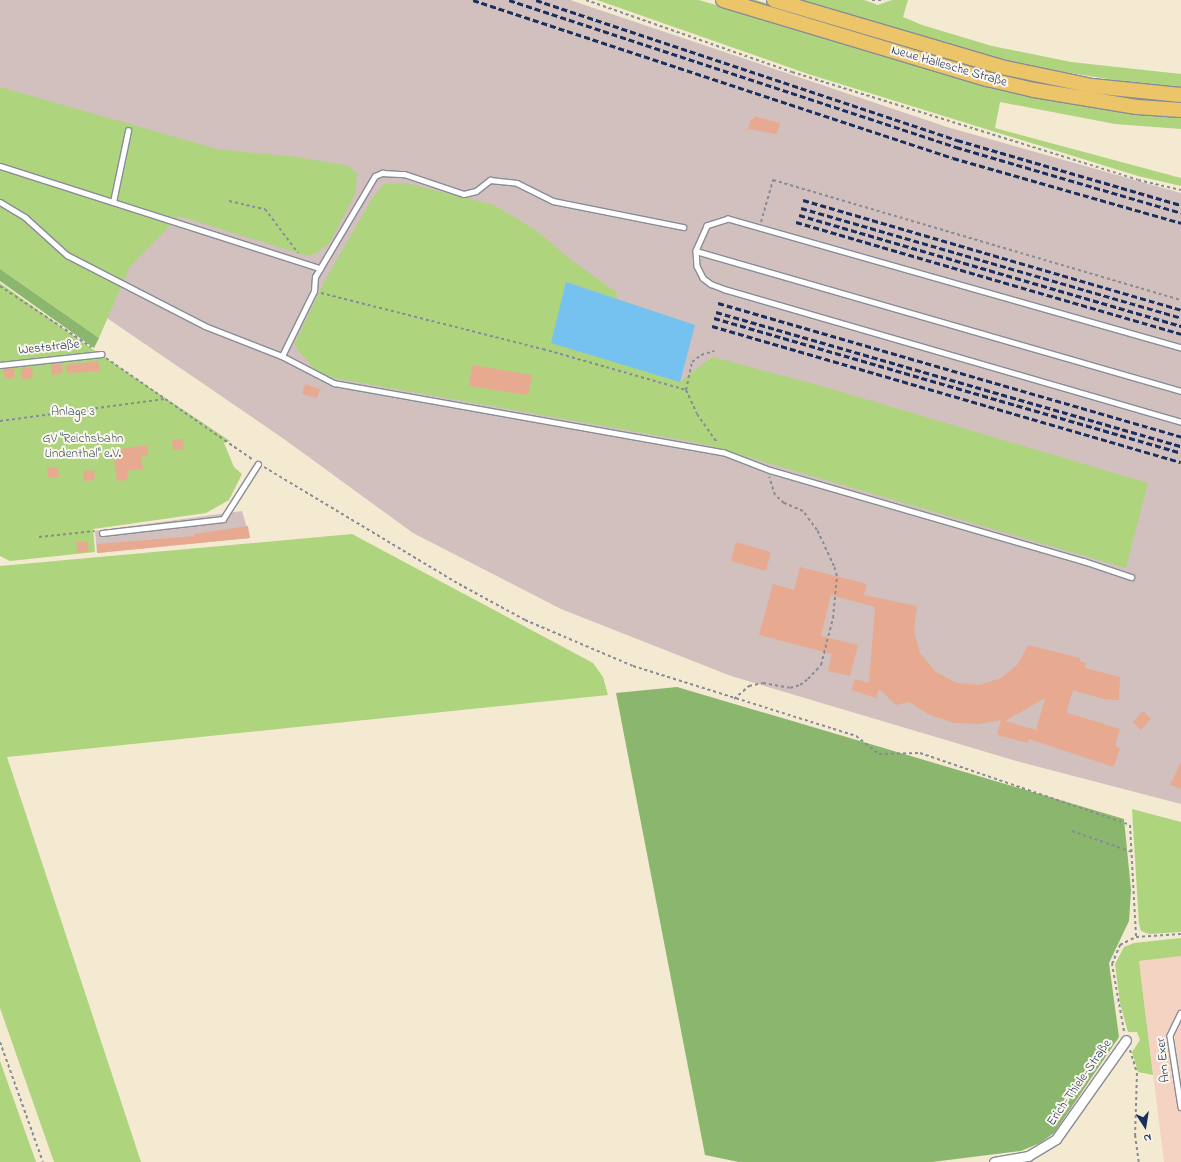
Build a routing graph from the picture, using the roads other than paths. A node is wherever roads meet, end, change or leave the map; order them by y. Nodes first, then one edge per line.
1 (723, 0) edge
2 (774, 0) edge
3 (1181, 95) edge
4 (1181, 110) edge
5 (128, 131) dead end
6 (0, 166) edge
7 (0, 202) edge
8 (113, 202) junction
9 (683, 227) dead end
10 (696, 251) junction
11 (320, 268) junction
12 (1181, 348) edge
13 (101, 354) road end
14 (282, 356) junction
15 (0, 365) edge
16 (1181, 391) edge
17 (1181, 422) edge
18 (258, 464) road end
19 (102, 533) road end
20 (1131, 578) dead end
21 (1181, 1013) edge
22 (1126, 1040) road end
23 (1180, 1092) edge
24 (1181, 1107) edge
25 (994, 1162) edge

1 - 4 main road, Neue Hallesche Straße
2 - 3 main road, Neue Hallesche Straße
5 - 8 lane
6 - 8 lane
7 - 14 lane
8 - 11 lane
9 - 11 lane
10 - 12 lane
10 - 16 lane
10 - 17 lane
11 - 14 lane
13 - 15 lane, Weststraße
14 - 20 lane
18 - 19 lane
21 - 23 lane, Am Exer
22 - 25 street, Erich-Thiele-Straße
23 - 24 lane, Am Exer

